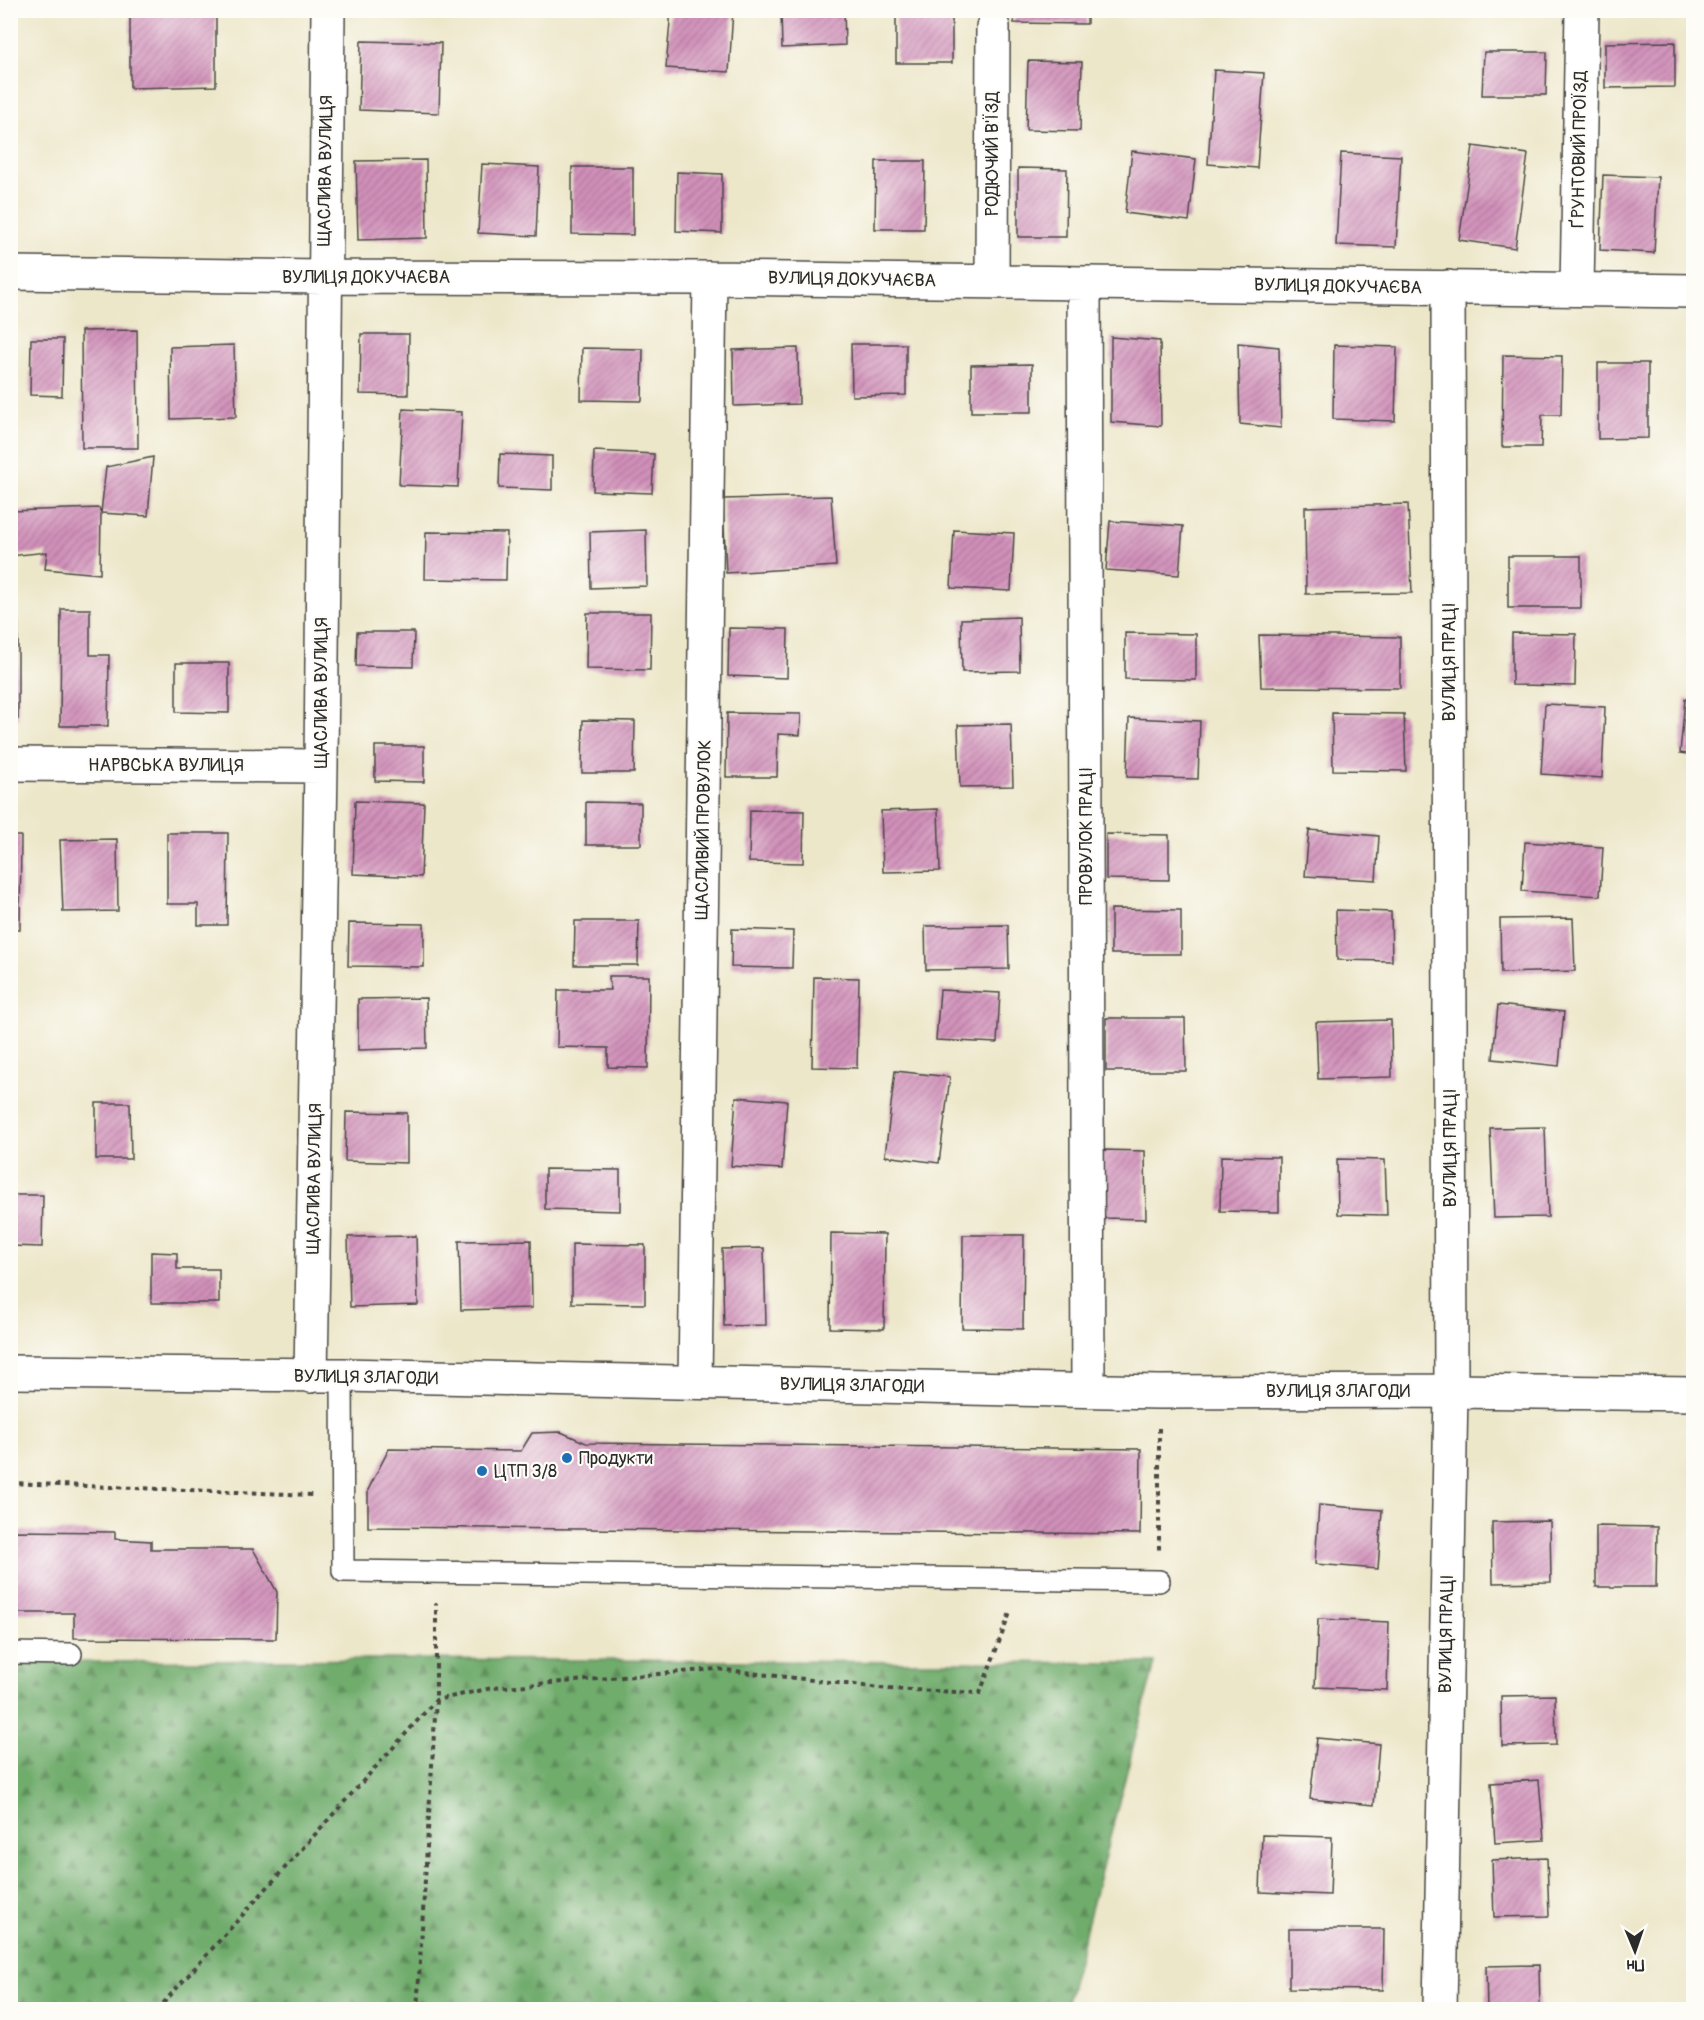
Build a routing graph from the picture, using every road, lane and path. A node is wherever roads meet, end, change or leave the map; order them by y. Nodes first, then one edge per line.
1 (328, 10) edge
2 (1582, 10) edge
3 (993, 27) dead end
4 (10, 273) edge
5 (324, 277) junction
6 (710, 278) junction
7 (992, 280) junction
8 (1084, 283) junction
9 (1448, 287) junction
10 (1577, 289) junction
11 (1694, 291) edge
12 (10, 764) edge
13 (321, 766) junction
14 (10, 1372) edge
15 (327, 1376) junction
16 (695, 1382) junction
17 (1088, 1389) junction
18 (1451, 1391) junction
19 (1159, 1392) junction
20 (1694, 1394) edge
21 (10, 1484) edge
22 (342, 1496) junction
23 (436, 1572) junction
24 (1023, 1578) junction
25 (1159, 1581) joint
26 (10, 1653) edge
27 (70, 1654) dead end
28 (436, 1700) junction
29 (157, 2010) edge
30 (417, 2010) edge
31 (1440, 2010) edge

1 - 5 street, ЩАСЛИВА ВУЛИЦЯ
2 - 10 street, ҐРУНТОВИЙ ПРОЇЗД
3 - 7 street, РОДЮЧИЙ В'ЇЗД
4 - 5 street, ВУЛИЦЯ ДОКУЧАЄВА
5 - 6 street, ВУЛИЦЯ ДОКУЧАЄВА
5 - 13 street, ЩАСЛИВА ВУЛИЦЯ
6 - 7 street, ВУЛИЦЯ ДОКУЧАЄВА
6 - 16 street, ЩАСЛИВИЙ ПРОВУЛОК
7 - 8 street, ВУЛИЦЯ ДОКУЧАЄВА
8 - 9 street, ВУЛИЦЯ ДОКУЧАЄВА
8 - 17 street, ПРОВУЛОК ПРАЦІ
9 - 10 street, ВУЛИЦЯ ДОКУЧАЄВА
9 - 18 street, ВУЛИЦЯ ПРАЦІ
10 - 11 street, ВУЛИЦЯ ДОКУЧАЄВА
12 - 13 street, НАРВСЬКА ВУЛИЦЯ
13 - 15 street, ЩАСЛИВА ВУЛИЦЯ
14 - 15 street, ВУЛИЦЯ ЗЛАГОДИ
15 - 16 street, ВУЛИЦЯ ЗЛАГОДИ
15 - 22 lane
16 - 17 street, ВУЛИЦЯ ЗЛАГОДИ
17 - 19 street, ВУЛИЦЯ ЗЛАГОДИ
18 - 19 street, ВУЛИЦЯ ЗЛАГОДИ
18 - 20 street, ВУЛИЦЯ ЗЛАГОДИ
18 - 31 street, ВУЛИЦЯ ПРАЦІ
19 - 25 path
21 - 22 path
22 - 23 lane
23 - 24 lane
23 - 28 path
24 - 25 lane
24 - 28 path
26 - 27 lane
28 - 29 path
28 - 30 path

